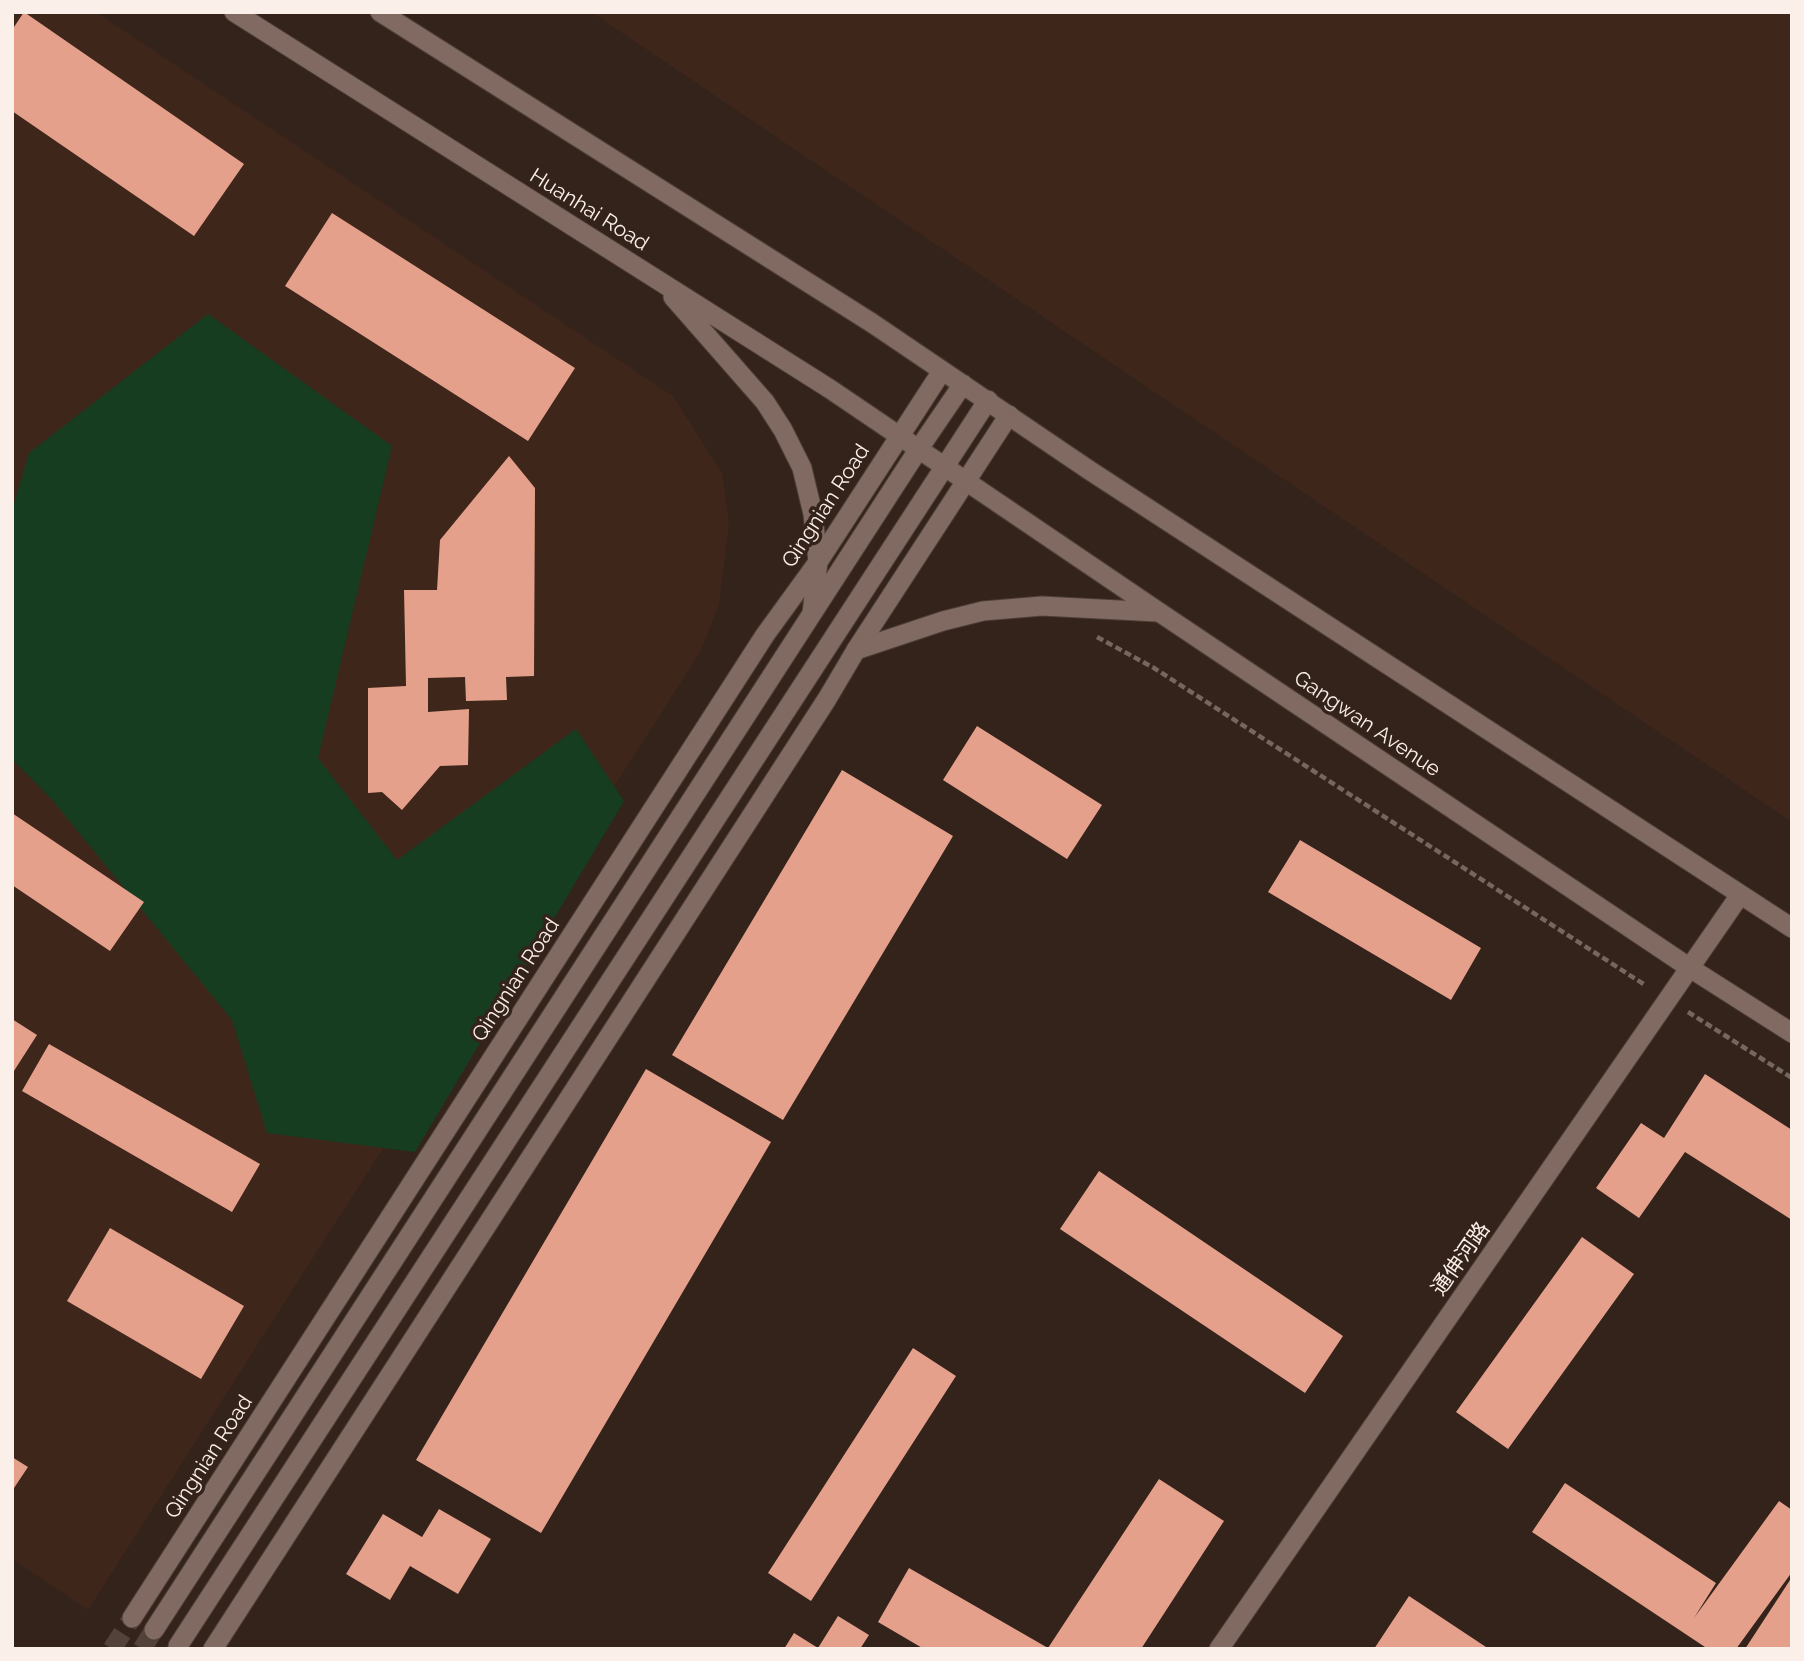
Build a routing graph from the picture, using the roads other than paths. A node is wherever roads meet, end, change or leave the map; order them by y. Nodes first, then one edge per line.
1 (234, 12) edge
2 (380, 12) edge
3 (658, 281) junction
4 (942, 370) junction
5 (963, 384) junction
6 (988, 400) junction
7 (1009, 415) junction
8 (899, 437) junction
9 (918, 450) junction
10 (944, 467) junction
11 (964, 481) junction
12 (818, 562) junction
13 (1158, 612) junction
14 (812, 617) junction
15 (856, 650) junction
16 (1740, 895) junction
17 (1792, 928) edge
18 (1690, 968) junction
19 (1792, 1032) edge
20 (132, 1618) tunnel mouth
21 (154, 1630) tunnel mouth
22 (178, 1646) dead end
23 (213, 1649) edge
24 (1219, 1649) edge

1 - 3 main road, Huanhai Road
2 - 4 main road
3 - 8 main road, Huanhai Road
3 - 12 main road
4 - 5 main road
4 - 8 main road, Qingnian Road
5 - 6 main road
5 - 9 main road
6 - 7 main road
6 - 10 main road
7 - 11 main road
7 - 16 main road
8 - 9 main road, Huanhai Road
8 - 12 main road, Qingnian Road
9 - 10 main road, Gangwan Avenue
9 - 14 main road
10 - 11 main road, Gangwan Avenue
10 - 22 main road
11 - 13 main road, Gangwan Avenue
11 - 15 main road
12 - 14 main road
12 - 20 main road, Qingnian Road
13 - 15 main road
13 - 18 main road, Gangwan Avenue
14 - 21 main road
15 - 23 main road
16 - 17 main road
16 - 18 main road, 通伸河路
18 - 19 main road, Gangwan Avenue
18 - 24 main road, 通伸河路

